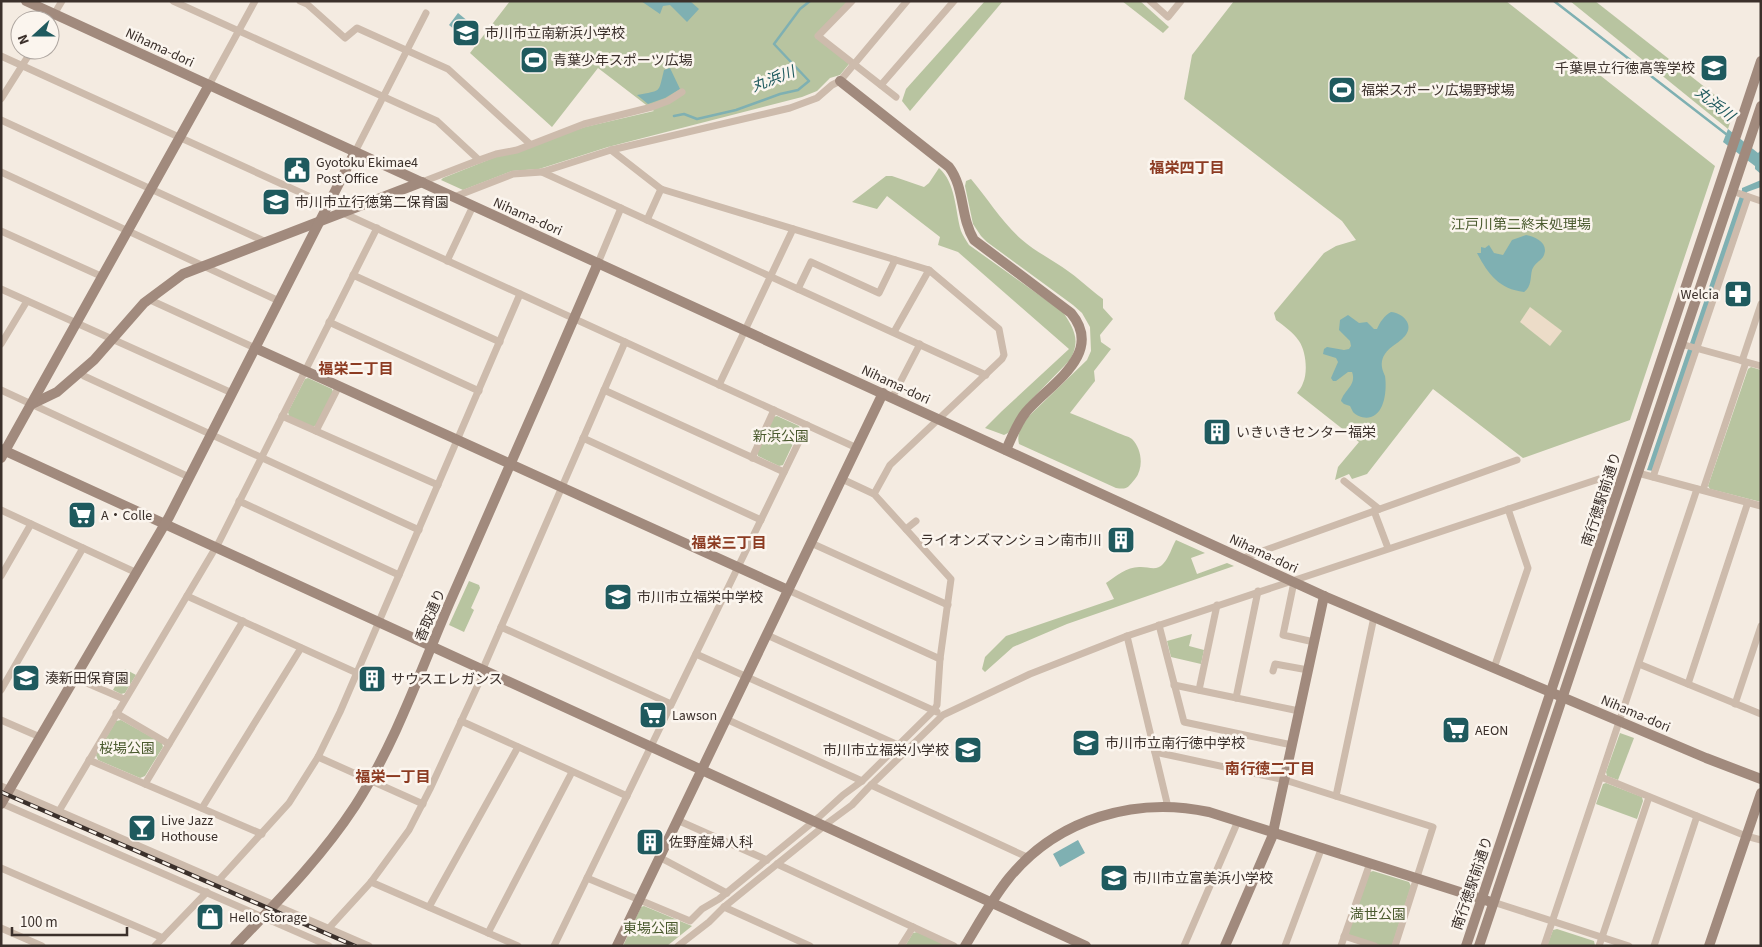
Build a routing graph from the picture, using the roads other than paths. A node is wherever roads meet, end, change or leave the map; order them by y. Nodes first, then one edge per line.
1 (26, 1) edge
2 (173, 1) edge
3 (255, 1) edge
4 (300, 1) edge
5 (852, 1) edge
6 (907, 1) edge
7 (954, 1) edge
8 (1150, 1) edge
9 (1181, 1) edge
10 (41, 10) edge
11 (426, 13) dead end
12 (60, 20) edge
13 (238, 31) junction
14 (406, 50) junction
15 (1, 56) edge
16 (26, 60) edge
17 (1761, 61) edge
18 (854, 65) junction
19 (22, 66) junction
20 (840, 81) junction
21 (209, 85) junction
22 (881, 86) junction
23 (682, 92) dead end
24 (383, 96) junction
25 (896, 97) dead end
26 (1, 99) edge
27 (1747, 104) junction
28 (1760, 111) edge
29 (1, 120) edge
30 (180, 138) junction
31 (530, 144) junction
32 (611, 150) junction
33 (355, 152) junction
34 (479, 160) junction
35 (1, 172) edge
36 (542, 172) junction
37 (422, 182) junction
38 (152, 189) junction
39 (661, 189) junction
40 (1741, 195) junction
41 (454, 197) junction
42 (1761, 201) edge
43 (328, 205) junction
44 (473, 206) junction
45 (621, 208) junction
46 (343, 213) junction
47 (647, 220) junction
48 (320, 222) junction
49 (377, 228) junction
50 (792, 229) junction
51 (128, 230) junction
52 (1, 231) edge
53 (266, 242) junction
54 (448, 260) junction
55 (894, 260) junction
56 (598, 263) junction
57 (204, 266) junction
58 (929, 270) junction
59 (353, 275) junction
60 (770, 276) junction
61 (103, 277) junction
62 (1, 289) edge
63 (798, 289) junction
64 (520, 294) junction
65 (148, 299) junction
66 (27, 301) junction
67 (279, 301) junction
68 (1761, 304) edge
69 (574, 318) junction
70 (329, 322) junction
71 (77, 324) junction
72 (744, 330) junction
73 (894, 332) junction
74 (112, 340) junction
75 (2, 341) edge
76 (500, 342) junction
77 (625, 342) junction
78 (920, 344) junction
79 (1690, 347) junction
80 (255, 348) junction
81 (1744, 361) junction
82 (1761, 366) edge
83 (305, 371) junction
84 (80, 372) junction
85 (986, 374) junction
86 (719, 385) junction
87 (339, 386) junction
88 (1, 390) edge
89 (604, 390) junction
90 (479, 391) junction
91 (232, 394) junction
92 (888, 396) junction
93 (32, 404) junction
94 (774, 410) junction
95 (282, 416) junction
96 (939, 419) junction
97 (806, 425) junction
98 (316, 431) junction
99 (211, 435) junction
100 (583, 438) junction
101 (457, 440) junction
102 (857, 448) junction
103 (1006, 450) junction
104 (3, 452) edge
105 (261, 457) junction
106 (752, 458) junction
107 (1517, 460) dead end
108 (510, 464) junction
109 (1626, 470) junction
110 (784, 472) junction
111 (1638, 473) junction
112 (1653, 477) junction
113 (189, 478) junction
114 (842, 479) junction
115 (1344, 481) dead end
116 (438, 485) junction
117 (562, 488) junction
118 (1700, 490) junction
119 (874, 494) junction
120 (239, 501) junction
121 (1748, 502) junction
122 (1761, 506) edge
123 (1508, 508) junction
124 (1, 510) edge
125 (1377, 510) junction
126 (761, 520) junction
127 (916, 521) dead end
128 (31, 524) junction
129 (165, 524) junction
130 (906, 529) junction
131 (419, 530) junction
132 (811, 543) junction
133 (215, 547) junction
134 (83, 548) junction
135 (1388, 548) junction
136 (1243, 558) junction
137 (738, 568) junction
138 (137, 573) junction
139 (399, 575) junction
140 (1, 576) edge
141 (1292, 581) junction
142 (788, 590) junction
143 (1258, 591) junction
144 (187, 596) junction
145 (1324, 596) junction
146 (948, 605) junction
147 (1217, 605) junction
148 (1374, 618) junction
149 (243, 622) junction
150 (379, 622) junction
151 (1159, 625) junction
152 (1761, 626) edge
153 (501, 627) junction
154 (767, 635) junction
155 (1127, 636) junction
156 (1314, 642) junction
157 (432, 646) junction
158 (301, 648) junction
159 (696, 654) junction
160 (940, 659) junction
161 (1639, 664) junction
162 (1494, 668) junction
163 (484, 670) junction
164 (1308, 670) junction
165 (1274, 671) dead end
166 (357, 673) junction
167 (747, 677) junction
168 (75, 678) junction
169 (1688, 684) junction
170 (1174, 685) junction
171 (1, 690) edge
172 (1199, 690) junction
173 (1551, 692) junction
174 (1563, 697) junction
175 (1236, 698) junction
176 (124, 699) junction
177 (672, 704) junction
178 (1735, 704) junction
179 (934, 710) junction
180 (1299, 711) junction
181 (116, 713) junction
182 (1761, 714) edge
183 (943, 715) junction
184 (726, 719) junction
185 (1, 720) edge
186 (461, 721) junction
187 (1620, 722) junction
188 (40, 737) junction
189 (169, 744) junction
190 (898, 745) junction
191 (651, 746) junction
192 (1292, 746) junction
193 (518, 747) junction
194 (1155, 752) junction
195 (318, 757) junction
196 (89, 760) junction
197 (702, 770) junction
198 (572, 772) junction
199 (1601, 777) junction
200 (1761, 779) edge
201 (1285, 780) junction
202 (370, 781) junction
203 (862, 781) junction
204 (145, 784) junction
205 (871, 785) junction
206 (6, 788) edge
207 (1761, 793) edge
208 (627, 796) junction
209 (1336, 796) junction
210 (1650, 797) junction
211 (1, 804) edge
212 (423, 804) junction
213 (1168, 806) junction
214 (202, 808) junction
215 (59, 811) junction
216 (1697, 816) junction
217 (677, 820) junction
218 (814, 821) junction
219 (1238, 821) junction
220 (824, 826) junction
221 (1273, 832) junction
222 (262, 834) junction
223 (1746, 836) junction
224 (1761, 840) edge
225 (1322, 848) junction
226 (659, 857) junction
227 (1028, 858) junction
228 (767, 860) junction
229 (1370, 863) junction
230 (778, 864) junction
231 (1, 868) edge
232 (587, 878) junction
233 (1417, 878) junction
234 (218, 880) junction
235 (371, 882) junction
236 (206, 892) junction
237 (727, 893) junction
238 (1482, 899) junction
239 (638, 901) junction
240 (1494, 902) junction
241 (992, 903) junction
242 (275, 904) junction
243 (429, 907) junction
244 (724, 907) junction
245 (262, 917) junction
246 (1552, 921) junction
247 (913, 927) junction
248 (1, 928) edge
249 (329, 928) junction
250 (488, 933) junction
251 (1344, 936) junction
252 (1602, 937) junction
253 (163, 938) junction
254 (314, 943) edge
255 (42, 946) edge
256 (156, 946) edge
257 (235, 946) edge
258 (329, 946) edge
259 (369, 946) edge
260 (518, 946) edge
261 (554, 946) edge
262 (616, 946) edge
263 (678, 946) edge
264 (810, 946) edge
265 (901, 946) edge
266 (954, 946) edge
267 (965, 946) edge
268 (1086, 946) edge
269 (1184, 946) edge
270 (1225, 946) edge
271 (1285, 946) edge
272 (1341, 946) edge
273 (1375, 946) edge
274 (1395, 946) edge
275 (1466, 946) edge
276 (1479, 946) edge
277 (1544, 946) edge
278 (1598, 946) edge
279 (1629, 946) edge
280 (1654, 946) edge
281 (1709, 946) edge

1 - 10 street, Nihama-dori
2 - 13 street
3 - 13 street
4 - 14 street
5 - 18 street
6 - 18 street
7 - 22 street
8 - 9 street
11 - 14 street
12 - 21 street, Nihama-dori
13 - 21 street
13 - 24 street
14 - 24 street
14 - 31 street
15 - 19 street
16 - 19 street
17 - 27 street, 南行徳駅前通り
18 - 20 street
18 - 22 street
19 - 26 street
19 - 30 street
20 - 32 street
20 - 103 street
21 - 30 street
21 - 33 street, Nihama-dori
22 - 25 street
23 - 31 street
24 - 33 street
24 - 34 street
27 - 28 street
27 - 109 street, 南行徳駅前通り
28 - 40 street, 南行徳駅前通り
29 - 38 street
30 - 38 street
30 - 43 street
31 - 34 street
32 - 36 street
32 - 39 street
33 - 37 street, Nihama-dori
33 - 43 street
34 - 37 street
35 - 51 street
36 - 41 street
36 - 45 street
37 - 41 street, Nihama-dori
37 - 46 street
38 - 51 street
38 - 53 street
39 - 47 street
39 - 50 street
40 - 42 street
40 - 79 street, 南行徳駅前通り
40 - 79 street
41 - 44 street, Nihama-dori
43 - 48 street
44 - 54 street
44 - 56 street, Nihama-dori
45 - 47 street
45 - 56 street
46 - 48 street
46 - 49 street
47 - 60 street
48 - 53 street
48 - 67 street
49 - 54 street
49 - 59 street
50 - 55 street
50 - 60 street
51 - 57 street
51 - 61 street
52 - 61 street
53 - 57 street
54 - 64 street
55 - 58 street
55 - 63 street
56 - 69 street, 香取通り
56 - 72 street, Nihama-dori
57 - 65 street
57 - 67 street
58 - 73 street
58 - 85 street
59 - 70 street
59 - 76 street
60 - 63 street
60 - 72 street
61 - 71 street
62 - 66 street
63 - 73 street
64 - 69 street
64 - 76 street
65 - 74 street
65 - 80 street
66 - 71 street
66 - 75 street
67 - 80 street
68 - 81 street
69 - 77 street
69 - 108 street, 香取通り
70 - 83 street
70 - 90 street
71 - 74 street
71 - 93 street
72 - 86 street
72 - 92 street, Nihama-dori
73 - 78 street
74 - 84 street
74 - 91 street
76 - 90 street
77 - 86 street
77 - 89 street
78 - 85 street
78 - 92 street
79 - 81 street
79 - 111 street, 南行徳駅前通り
79 - 112 street
80 - 83 street
80 - 91 street
81 - 82 street
81 - 118 street
83 - 87 street
83 - 95 street
84 - 93 street
84 - 99 street
85 - 96 street
86 - 94 street
87 - 98 street
87 - 101 street
88 - 93 street
89 - 100 street
89 - 106 street
90 - 101 street
91 - 99 street
92 - 96 street, Nihama-dori
92 - 102 street
93 - 104 street
93 - 113 street
94 - 97 street
94 - 106 street
95 - 98 street
95 - 105 street
96 - 103 street, Nihama-dori
96 - 119 street
97 - 102 street
97 - 110 street
98 - 116 street
99 - 105 street
99 - 113 street
100 - 117 street
100 - 126 street
101 - 108 street
101 - 116 street
102 - 114 street
103 - 136 street, Nihama-dori
104 - 129 street
105 - 120 street
105 - 131 street
106 - 110 street
107 - 125 street
108 - 117 street
108 - 157 street, 香取通り
109 - 123 street
109 - 173 street, 南行徳駅前通り
110 - 126 street
111 - 112 street
111 - 174 street, 南行徳駅前通り
112 - 118 street
113 - 129 street
114 - 119 street
114 - 132 street
115 - 125 street
116 - 131 street
117 - 137 street
117 - 153 street
118 - 121 street
118 - 161 street
119 - 130 street
120 - 133 street
120 - 139 street
121 - 122 street
121 - 169 street
123 - 135 street
123 - 162 street
124 - 128 street
125 - 135 street
125 - 136 street
126 - 137 street
127 - 130 street
128 - 134 street
128 - 140 street
129 - 133 street
129 - 138 street
130 - 146 street
131 - 139 street
132 - 142 street
132 - 146 street
133 - 144 street
133 - 150 street
134 - 138 street
134 - 171 street
135 - 141 street
136 - 141 street, Nihama-dori
137 - 142 street
137 - 159 street
138 - 168 street
139 - 150 street
141 - 143 street
141 - 145 street, Nihama-dori
141 - 156 street
142 - 154 street
142 - 160 street
143 - 147 street
143 - 175 street
144 - 149 street
144 - 176 street
145 - 148 street, Nihama-dori
145 - 156 street
146 - 160 street
147 - 151 street
147 - 172 street
148 - 162 street, Nihama-dori
148 - 209 street
149 - 158 street
149 - 189 street
150 - 157 street
150 - 166 street
151 - 155 street
151 - 170 street
152 - 178 street
153 - 163 street
153 - 177 street
154 - 167 street
154 - 179 street
155 - 183 street
155 - 194 street
156 - 164 street
157 - 163 street
157 - 202 street, 香取通り
158 - 166 street
158 - 214 street
159 - 167 street
159 - 177 street
160 - 179 street
161 - 169 street
161 - 187 street
162 - 173 street, Nihama-dori
163 - 186 street
163 - 191 street
164 - 165 street
164 - 180 street
166 - 195 street
167 - 184 street
167 - 190 street
168 - 176 street
168 - 188 street
169 - 178 street
170 - 172 street
170 - 192 street
172 - 175 street
173 - 174 street, Nihama-dori
173 - 238 street, 南行徳駅前通り
174 - 187 street, Nihama-dori
174 - 240 street, 南行徳駅前通り
175 - 180 street
176 - 181 street
177 - 191 street
178 - 182 street
179 - 183 street
179 - 190 street
180 - 192 street
181 - 189 street
181 - 196 street
183 - 205 street
184 - 197 street
184 - 203 street
185 - 188 street
186 - 193 street
186 - 212 street
187 - 199 street
187 - 200 street, Nihama-dori
188 - 206 street
189 - 204 street
190 - 203 street
191 - 197 street
191 - 208 street
192 - 201 street
193 - 198 street
193 - 243 street
194 - 201 street
194 - 213 street
195 - 202 street
195 - 222 street
196 - 204 street
196 - 215 street
197 - 217 street
197 - 218 street
198 - 208 street
198 - 250 street
199 - 210 street
199 - 246 street
201 - 209 street
201 - 221 street
202 - 212 street
202 - 242 street, 香取通り
203 - 218 street
204 - 214 street
205 - 220 street
205 - 227 street
206 - 211 street
206 - 215 street
207 - 223 street
208 - 232 street
209 - 233 street
210 - 216 street
210 - 252 street
211 - 236 street
212 - 235 street
213 - 219 street
213 - 227 street
214 - 222 street
215 - 234 street
216 - 223 street
216 - 280 street
217 - 226 street
217 - 228 street
218 - 220 street
218 - 228 street
219 - 221 street
219 - 269 street
220 - 230 street
220 - 241 street
221 - 225 street
221 - 270 street
222 - 234 street
223 - 224 street
223 - 281 street
225 - 229 street
225 - 271 street
226 - 237 street
226 - 239 street
227 - 241 street
228 - 237 street
229 - 233 street
229 - 251 street
230 - 244 street
230 - 247 street
231 - 253 street
232 - 239 street
232 - 261 street
233 - 238 street
233 - 274 street
234 - 242 street
235 - 243 street
235 - 249 street
236 - 245 street
236 - 253 street
237 - 239 street
238 - 240 street
238 - 275 street, 南行徳駅前通り
239 - 262 street
240 - 246 street
240 - 276 street, 南行徳駅前通り
241 - 267 street
241 - 268 street
242 - 245 street, 香取通り
242 - 249 street
243 - 250 street
244 - 263 street
244 - 264 street
245 - 254 street
245 - 257 street, 香取通り
246 - 252 street
246 - 277 street
247 - 265 street
247 - 266 street
248 - 255 street
249 - 259 street
250 - 260 street
251 - 272 street
251 - 273 street
252 - 278 street
252 - 279 street
253 - 256 street
254 - 258 street

